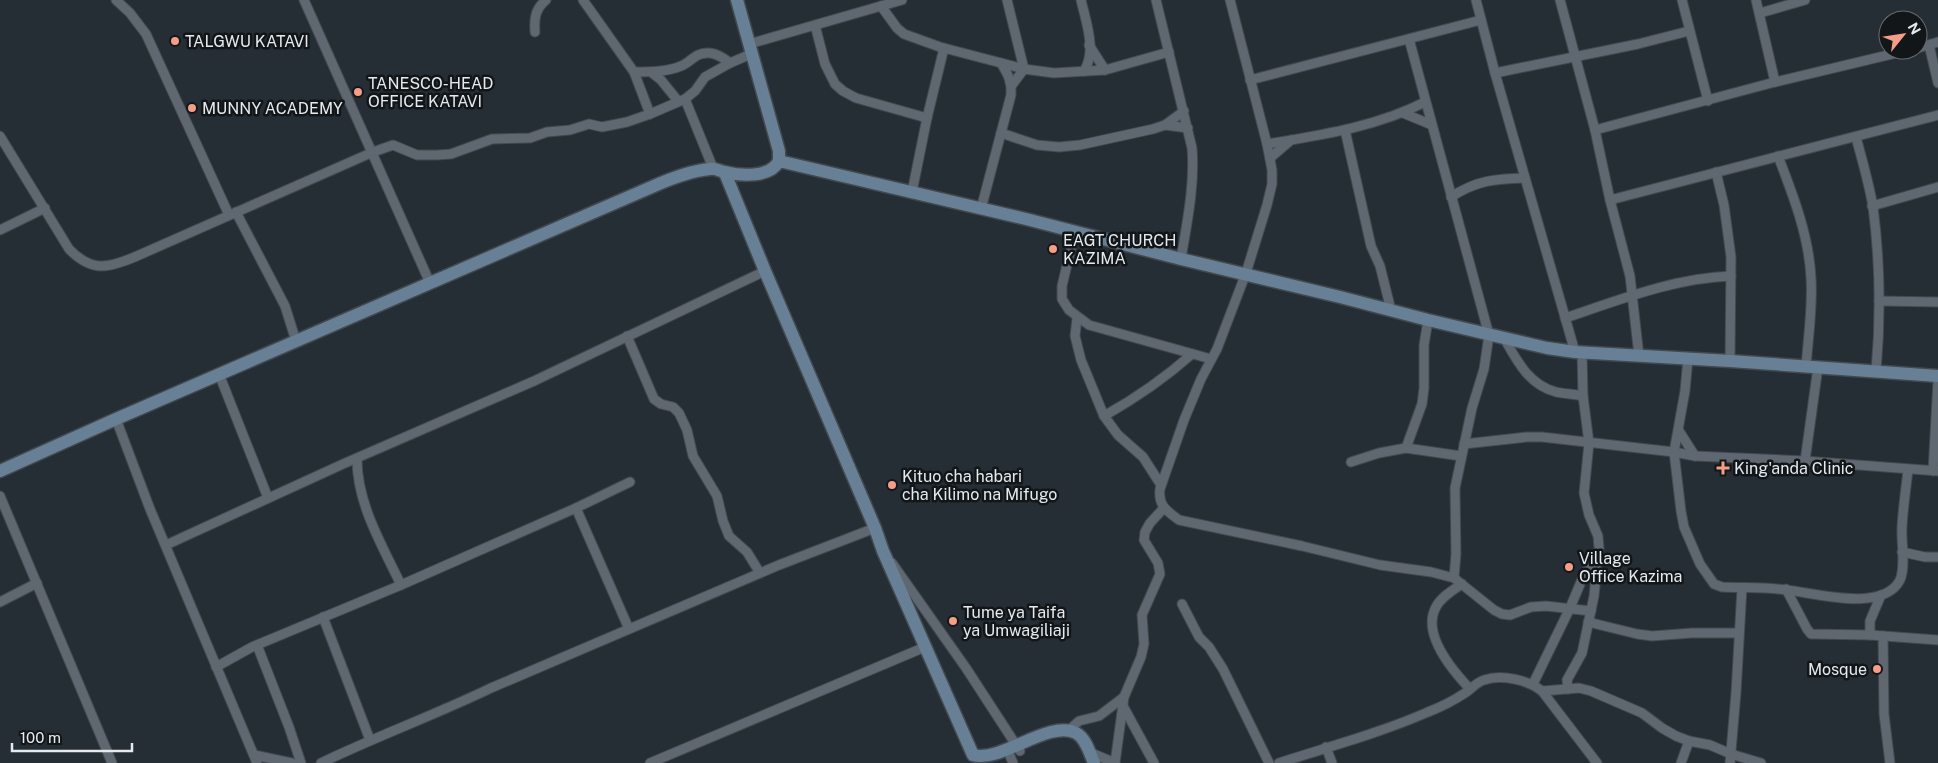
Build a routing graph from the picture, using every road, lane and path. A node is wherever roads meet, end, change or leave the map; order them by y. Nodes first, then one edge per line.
1 (116, 0) edge
2 (304, 0) edge
3 (546, 0) edge
4 (583, 0) edge
5 (737, 0) edge
6 (902, 0) edge
7 (1007, 0) edge
8 (1081, 0) edge
9 (1156, 0) edge
10 (1230, 0) edge
11 (1476, 0) edge
12 (1560, 0) edge
13 (1682, 0) edge
14 (1756, 0) edge
15 (1805, 0) edge
16 (881, 6) junction
17 (1760, 13) junction
18 (1481, 20) junction
19 (815, 25) junction
20 (1689, 31) junction
21 (535, 32) dead end
22 (1409, 39) junction
23 (1934, 44) edge
24 (1089, 45) junction
25 (944, 48) junction
26 (750, 49) junction
27 (959, 52) junction
28 (1169, 52) junction
29 (1575, 56) junction
30 (1878, 57) edge
31 (940, 62) junction
32 (730, 63) junction
33 (1001, 63) junction
34 (1024, 69) junction
35 (1105, 70) junction
36 (1084, 71) junction
37 (634, 72) junction
38 (651, 72) junction
39 (1495, 73) junction
40 (1250, 80) junction
41 (1776, 82) junction
42 (1938, 83) edge
43 (1012, 85) junction
44 (681, 100) junction
45 (1708, 101) junction
46 (1425, 102) junction
47 (1184, 111) junction
48 (650, 114) junction
49 (1403, 114) junction
50 (1938, 115) edge
51 (927, 118) junction
52 (1165, 125) junction
53 (1432, 125) junction
54 (1188, 128) junction
55 (1345, 130) junction
56 (1595, 130) junction
57 (1001, 133) junction
58 (0, 136) edge
59 (1856, 137) junction
60 (1291, 140) junction
61 (1267, 144) junction
62 (373, 152) junction
63 (1778, 156) junction
64 (1270, 158) junction
65 (779, 161) junction
66 (719, 170) junction
67 (1716, 172) junction
68 (1525, 178) junction
69 (1938, 187) edge
70 (912, 192) junction
71 (1451, 197) junction
72 (1610, 200) junction
73 (1872, 206) junction
74 (45, 208) junction
75 (981, 209) junction
76 (233, 213) junction
77 (0, 230) edge
78 (1075, 231) junction
79 (1181, 259) junction
80 (765, 271) junction
81 (1246, 273) junction
82 (1731, 276) junction
83 (430, 283) junction
84 (1632, 294) junction
85 (1879, 301) junction
86 (1938, 302) edge
87 (1392, 310) junction
88 (1077, 318) junction
89 (1565, 318) junction
90 (1428, 320) junction
91 (1489, 335) junction
92 (627, 336) junction
93 (1504, 338) junction
94 (296, 341) junction
95 (1579, 352) junction
96 (1192, 354) junction
97 (1639, 356) junction
98 (1688, 358) junction
99 (1211, 359) junction
100 (1730, 360) junction
101 (1812, 367) junction
102 (1876, 371) junction
103 (219, 374) junction
104 (1938, 376) edge
105 (1938, 381) edge
106 (1583, 396) junction
107 (1104, 416) junction
108 (116, 419) junction
109 (1679, 431) junction
110 (1589, 443) junction
111 (1464, 444) junction
112 (1406, 448) junction
113 (1674, 452) junction
114 (1461, 456) junction
115 (1695, 456) junction
116 (357, 459) junction
117 (1805, 461) junction
118 (1351, 462) dead end
119 (343, 464) junction
120 (1908, 470) junction
121 (0, 471) edge
122 (1936, 471) edge
123 (357, 474) junction
124 (630, 482) dead end
125 (1161, 485) junction
126 (0, 496) edge
127 (268, 498) junction
128 (576, 508) junction
129 (1163, 509) junction
130 (875, 528) junction
131 (166, 544) junction
132 (1599, 548) junction
133 (883, 551) junction
134 (1902, 552) junction
135 (1938, 557) edge
136 (760, 574) junction
137 (1454, 578) junction
138 (37, 583) junction
139 (1462, 584) junction
140 (401, 585) junction
141 (1742, 588) junction
142 (1786, 590) junction
143 (1881, 595) junction
144 (0, 602) edge
145 (1182, 604) dead end
146 (1570, 608) junction
147 (1591, 611) junction
148 (324, 617) junction
149 (1588, 622) junction
150 (629, 629) junction
151 (1740, 633) junction
152 (1870, 635) junction
153 (1883, 636) junction
154 (1938, 640) edge
155 (256, 646) junction
156 (925, 647) junction
157 (216, 666) junction
158 (1533, 684) junction
159 (1470, 689) junction
160 (1568, 689) junction
161 (1542, 691) junction
162 (1124, 701) junction
163 (1068, 731) junction
164 (370, 740) junction
165 (1689, 741) junction
166 (1326, 747) junction
167 (344, 752) junction
168 (1014, 757) edge
169 (1091, 757) edge
170 (255, 759) edge
171 (1731, 759) edge
172 (981, 762) edge
173 (112, 763) edge
174 (292, 763) edge
175 (301, 763) edge
176 (322, 763) edge
177 (346, 763) edge
178 (650, 763) edge
179 (1115, 763) edge
180 (1154, 763) edge
181 (1269, 763) edge
182 (1279, 763) edge
183 (1332, 763) edge
184 (1596, 763) edge
185 (1681, 763) edge
186 (1761, 763) edge
187 (1890, 763) edge

1 - 76 street
2 - 62 street
3 - 21 street
4 - 37 street
5 - 26 street
6 - 16 street
7 - 34 street
8 - 24 street
9 - 28 street
10 - 40 street
11 - 18 street
12 - 29 street
13 - 20 street
14 - 17 street
15 - 17 street
16 - 19 street
16 - 25 street
17 - 41 street
18 - 22 street
18 - 39 street
19 - 26 street
19 - 51 street
20 - 29 street
20 - 45 street
22 - 40 street
22 - 46 street
23 - 42 street
24 - 35 street
24 - 36 street
25 - 27 street
25 - 31 street
26 - 32 street
26 - 65 street
27 - 31 street
27 - 33 street
28 - 35 street
28 - 47 street
29 - 39 street
29 - 56 street
30 - 41 street
31 - 51 street
32 - 38 street
32 - 44 street
33 - 34 street
33 - 43 street
34 - 36 street
34 - 43 street
35 - 36 street
37 - 38 street
37 - 48 street
38 - 44 street
39 - 68 street
40 - 61 street
41 - 45 street
43 - 57 street
44 - 48 street
44 - 66 street
45 - 56 street
46 - 49 street
46 - 53 street
47 - 52 street
47 - 54 street
48 - 62 street
49 - 53 street
49 - 55 street
50 - 59 street
51 - 70 street
52 - 54 street
52 - 57 street
53 - 71 street
54 - 79 street
55 - 60 street
55 - 87 street
56 - 72 street
57 - 75 street
58 - 74 street
59 - 63 street
59 - 73 street
60 - 61 street
60 - 64 street
61 - 64 street
62 - 76 street
62 - 83 street
63 - 67 street
63 - 101 street
64 - 81 street
65 - 66 street
65 - 70 street
66 - 80 street
66 - 83 street
67 - 72 street
67 - 82 street
68 - 71 street
68 - 89 street
69 - 73 street
70 - 75 street
71 - 91 street
72 - 84 street
73 - 85 street
74 - 76 street
74 - 77 street
75 - 78 street
76 - 94 street
78 - 79 street
78 - 88 street
79 - 81 street
80 - 92 street
80 - 130 street
81 - 87 street
81 - 99 street
82 - 84 street
82 - 100 street
83 - 94 street
84 - 89 street
84 - 97 street
85 - 86 street
85 - 102 street
87 - 90 street
88 - 96 street
88 - 107 street
89 - 95 street
90 - 91 street
90 - 112 street
91 - 93 street
91 - 111 street
92 - 116 street
92 - 136 street
93 - 95 street
93 - 106 street
94 - 103 street
95 - 97 street
95 - 106 street
96 - 99 street
96 - 107 street
97 - 98 street
98 - 100 street
98 - 109 street
99 - 125 street
100 - 101 street
101 - 102 street
101 - 117 street
102 - 104 street
103 - 108 street
103 - 127 street
105 - 122 street
106 - 110 street
107 - 125 street
108 - 121 street
108 - 131 street
109 - 113 street
109 - 115 street
110 - 111 street
110 - 113 street
110 - 132 street
111 - 114 street
112 - 114 street
112 - 118 street
113 - 115 street
113 - 141 street
114 - 137 street
115 - 117 street
116 - 119 street
116 - 123 street
117 - 120 street
119 - 123 street
119 - 127 street
120 - 122 street
120 - 134 street
123 - 140 street
124 - 128 street
125 - 129 street
126 - 138 street
127 - 131 street
128 - 140 street
128 - 150 street
129 - 137 street
129 - 162 street
130 - 133 street
130 - 136 street
131 - 157 street
132 - 146 street
132 - 147 street
133 - 156 street
133 - 168 street
134 - 135 street
134 - 143 street
136 - 150 street
137 - 139 street
138 - 144 street
138 - 173 street
139 - 146 street
139 - 159 street
140 - 148 street
141 - 142 street
141 - 151 street
142 - 143 street
142 - 152 street
143 - 152 street
145 - 181 street
146 - 147 street
146 - 158 street
147 - 149 street
148 - 155 street
148 - 164 street
149 - 151 street
149 - 160 street
150 - 164 street
151 - 171 street
152 - 153 street
153 - 154 street
153 - 187 street
155 - 157 street
155 - 175 street
156 - 172 street
156 - 178 street
157 - 170 street
158 - 159 street
158 - 161 street
159 - 166 street
160 - 161 street
160 - 165 street
161 - 184 street
162 - 163 street
162 - 179 street
162 - 180 street
163 - 168 street
163 - 169 street
164 - 167 street
165 - 171 street
165 - 185 street
166 - 182 street
166 - 183 street
167 - 176 street
167 - 177 street
168 - 172 street
169 - 179 street
170 - 174 street
171 - 186 street

